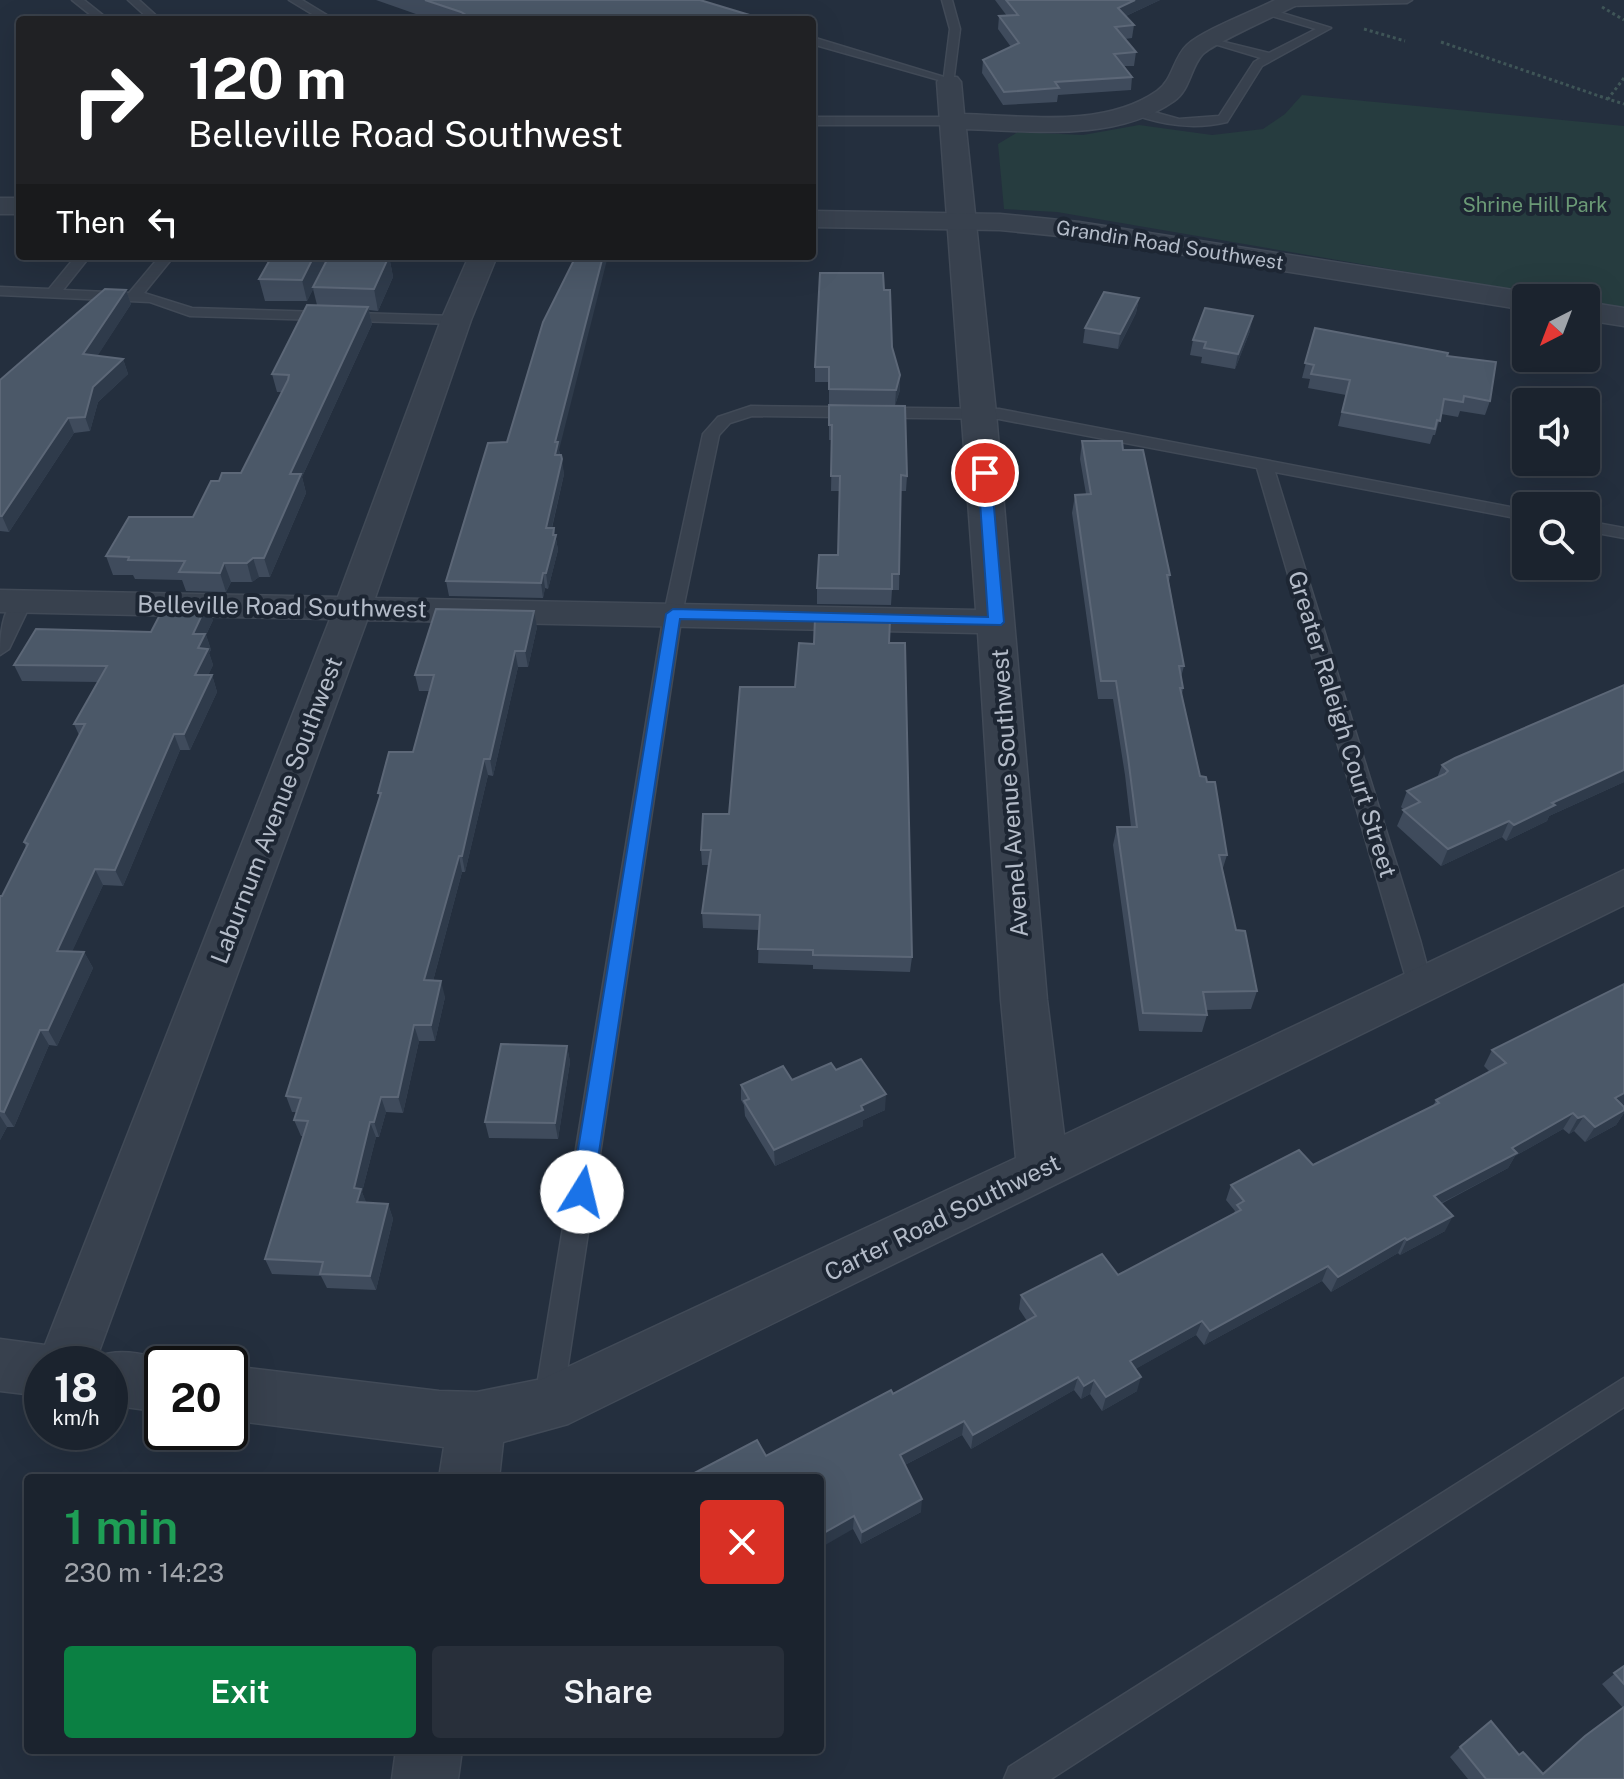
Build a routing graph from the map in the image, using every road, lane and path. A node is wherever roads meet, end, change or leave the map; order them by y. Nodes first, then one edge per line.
1 (77, 0) edge
2 (133, 0) edge
3 (294, 0) edge
4 (947, 0) edge
5 (1407, 0) edge
6 (1283, 5) edge
7 (1602, 7) dead end
8 (99, 16) edge
9 (151, 16) edge
10 (323, 16) edge
11 (1624, 20) edge
12 (1212, 40) junction
13 (816, 41) edge
14 (1441, 42) dead end
15 (1270, 57) junction
16 (1624, 78) edge
17 (949, 82) junction
18 (1608, 99) junction
19 (1624, 104) edge
20 (1136, 111) junction
21 (816, 121) edge
22 (953, 121) junction
23 (816, 219) edge
24 (963, 221) junction
25 (80, 260) edge
26 (164, 260) edge
27 (481, 260) edge
28 (0, 291) edge
29 (53, 293) junction
30 (134, 296) junction
31 (1512, 299) edge
32 (1600, 313) edge
33 (1624, 317) edge
34 (456, 320) junction
35 (980, 413) junction
36 (1264, 464) junction
37 (1512, 512) edge
38 (1600, 529) edge
39 (1624, 533) edge
40 (12, 601) edge
41 (353, 607) junction
42 (673, 614) junction
43 (996, 622) junction
44 (0, 649) edge
45 (1624, 886) edge
46 (1420, 985) junction
47 (1043, 1169) junction
48 (73, 1346) edge
49 (0, 1365) edge
50 (24, 1368) edge
51 (1624, 1391) edge
52 (248, 1395) edge
53 (548, 1405) junction
54 (477, 1420) junction
55 (470, 1474) edge
56 (428, 1754) edge
57 (425, 1779) edge
58 (1021, 1779) edge

1 - 8 lane
2 - 9 lane
3 - 10 lane
4 - 17 lane
5 - 6 lane
6 - 12 street
6 - 15 lane
7 - 11 path
12 - 15 lane
12 - 20 street
13 - 17 lane
14 - 18 path
15 - 20 lane
16 - 18 path
17 - 22 street, Avenel Avenue Southwest
18 - 19 path
20 - 22 street
21 - 22 lane
22 - 24 street, Avenel Avenue Southwest
23 - 24 street, Grandin Road Southwest
24 - 31 street, Grandin Road Southwest
24 - 35 street, Avenel Avenue Southwest
25 - 29 lane
26 - 30 lane
27 - 34 street, Laburnum Avenue Southwest
28 - 29 lane
29 - 30 lane
30 - 34 lane
32 - 33 street
34 - 41 street, Laburnum Avenue Southwest
35 - 36 lane
35 - 42 lane
35 - 43 street, Avenel Avenue Southwest
36 - 37 lane
36 - 46 lane, Greater Raleigh Court Street
38 - 39 lane
40 - 41 street, Belleville Road Southwest
40 - 44 lane
41 - 42 street, Belleville Road Southwest
41 - 48 street, Laburnum Avenue Southwest
42 - 43 street, Belleville Road Southwest
42 - 53 lane
43 - 47 street, Avenel Avenue Southwest
45 - 46 street, Carter Road Southwest
46 - 47 street, Carter Road Southwest
47 - 53 street, Carter Road Southwest
49 - 50 street
51 - 58 lane
52 - 54 street, Carter Road Southwest
53 - 54 street, Carter Road Southwest
54 - 55 street
56 - 57 street

